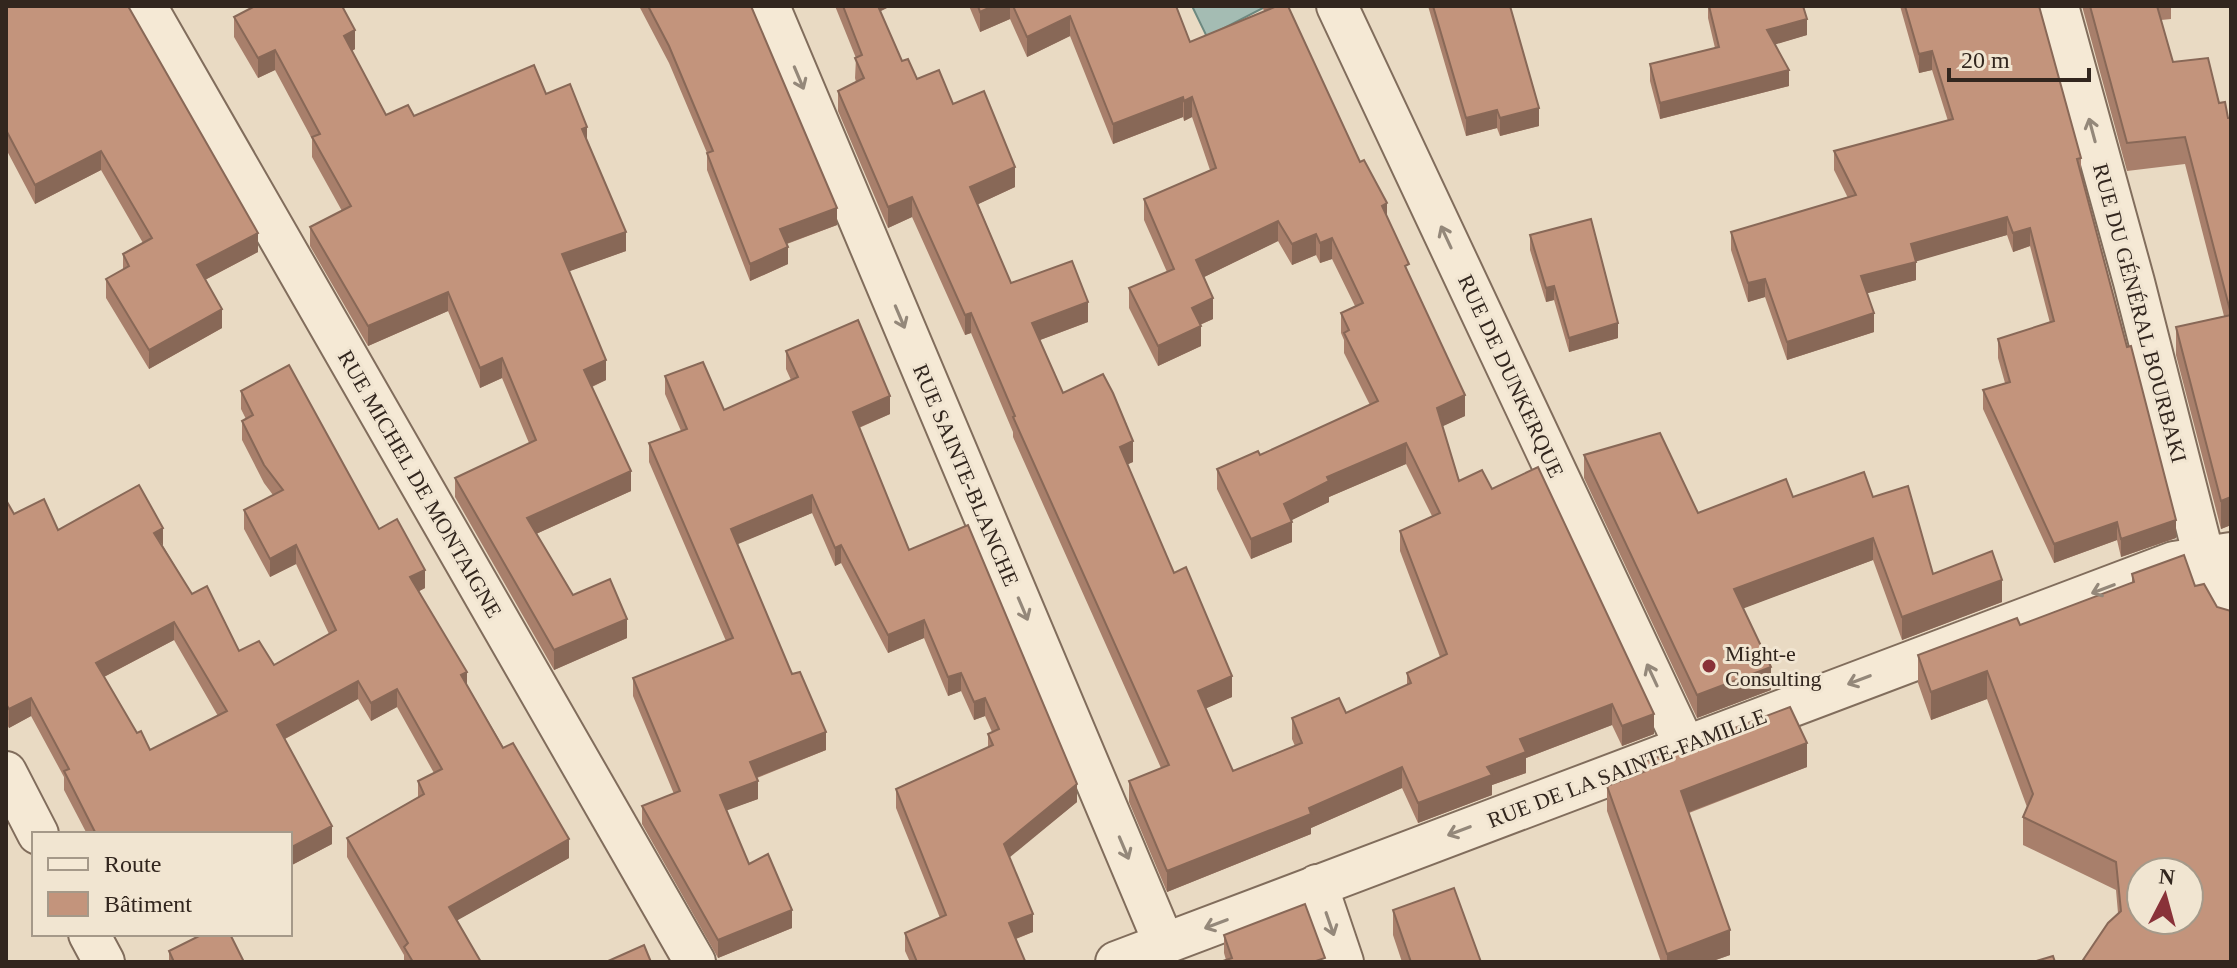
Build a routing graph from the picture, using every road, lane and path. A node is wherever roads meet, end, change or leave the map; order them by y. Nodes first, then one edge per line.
1 (146, 6) edge
2 (769, 6) edge
3 (1337, 6) edge
4 (2058, 6) edge
5 (2218, 555) edge
6 (2231, 617) edge
7 (1685, 746) junction
8 (6, 772) edge
9 (37, 832) edge
10 (1317, 885) junction
11 (90, 936) edge
12 (1164, 943) junction
13 (104, 962) edge
14 (695, 962) edge
15 (1116, 962) edge
16 (1343, 962) edge

1 - 14 street, RUE MICHEL DE MONTAIGNE
2 -> 12 street, RUE SAINTE-BLANCHE
7 -> 3 street, RUE DE DUNKERQUE
5 -> 4 street, RUE DU GÉNÉRAL BOURBAKI
5 - 6 street, RUE DU GÉNÉRAL BOURBAKI
5 -> 7 street, RUE DE LA SAINTE-FAMILLE
7 -> 10 street, RUE DE LA SAINTE-FAMILLE
8 - 9 street
10 -> 12 street, RUE DE LA SAINTE-FAMILLE
10 -> 16 street
11 - 13 street
12 - 15 street, RUE DE LA SAINTE-FAMILLE

